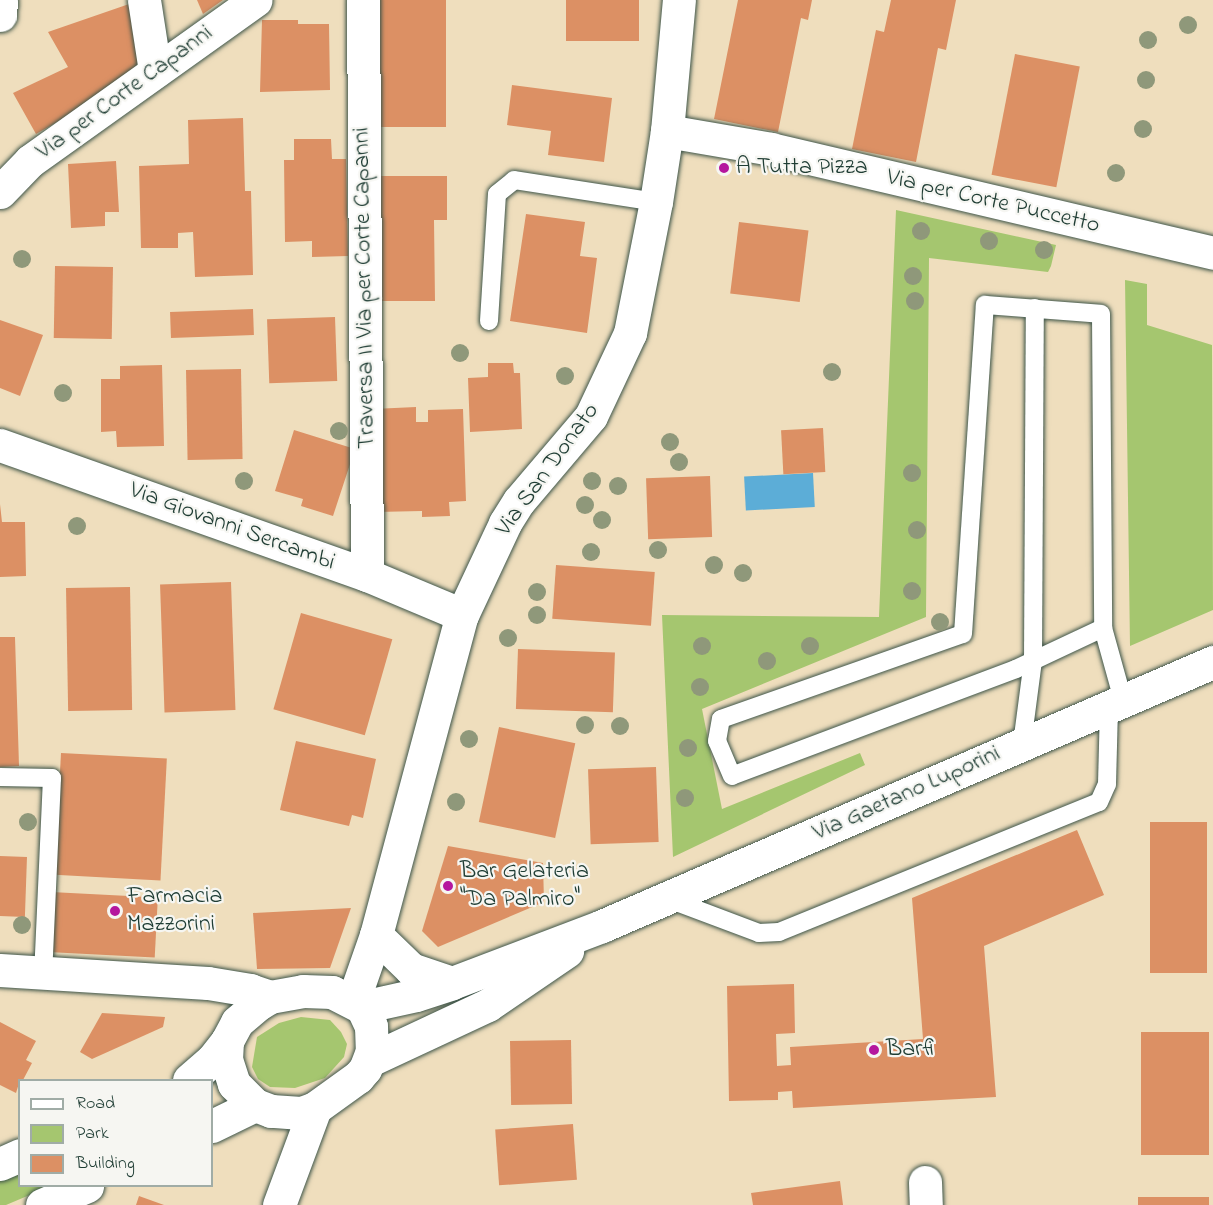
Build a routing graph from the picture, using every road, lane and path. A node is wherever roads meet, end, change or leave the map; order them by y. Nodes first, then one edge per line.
1 (1, 0) edge
2 (144, 0) edge
3 (256, 0) edge
4 (363, 0) edge
5 (679, 0) edge
6 (0, 15) edge
7 (155, 71) junction
8 (667, 131) junction
9 (0, 192) edge
10 (656, 202) junction
11 (1213, 253) edge
12 (1035, 308) junction
13 (489, 321) dead end
14 (0, 446) edge
15 (367, 575) junction
16 (462, 615) junction
17 (1103, 628) junction
18 (1033, 660) junction
19 (1213, 662) edge
20 (1116, 703) junction
21 (1022, 744) junction
22 (0, 777) edge
23 (666, 898) junction
24 (602, 926) junction
25 (376, 935) junction
26 (0, 970) edge
27 (42, 973) junction
28 (452, 983) junction
29 (270, 997) junction
30 (358, 1004) junction
31 (227, 1041) junction
32 (370, 1060) junction
33 (190, 1079) edge
34 (255, 1105) junction
35 (315, 1108) junction
36 (213, 1126) edge
37 (18, 1156) edge
38 (0, 1164) edge
39 (82, 1187) edge
40 (42, 1205) edge
41 (279, 1205) edge

1 - 6 street
2 - 7 street
3 - 7 street, Via per Corte Capanni
4 - 15 street, Traversa II Via per Corte Capanni
5 - 8 street, Via San Donato
7 - 9 street, Via per Corte Capanni
8 - 10 street, Via San Donato
8 - 11 street, Via per Corte Puccetto
10 - 13 lane
10 - 16 street, Via San Donato
12 - 17 lane
12 - 18 lane
12 - 18 lane
14 - 15 street, Via Giovanni Sercambi
15 - 16 street, Via Giovanni Sercambi
16 - 25 street, Via San Donato
17 - 18 lane
17 - 20 lane
18 - 21 lane
19 - 20 street, Via Gaetano Luporini
20 - 21 street, Via Gaetano Luporini
20 - 23 lane
21 - 23 street, Via Gaetano Luporini
22 - 27 lane
23 - 24 street, Via Gaetano Luporini
24 - 28 street, Via Gaetano Luporini
24 - 32 street, Via Gaetano Luporini
25 - 28 street
25 - 30 street, Via San Donato
26 - 27 street
27 - 29 street
28 - 30 street, Via Gaetano Luporini
29 - 30 street, Via Gaetano Luporini
29 - 31 street, Via Gaetano Luporini
30 - 32 street
31 - 33 street, Via Gaetano Luporini
31 - 34 street
32 - 35 street, Via Gaetano Luporini
34 - 35 street, Via Gaetano Luporini
34 - 36 street
35 - 41 street
37 - 38 street
39 - 40 street

